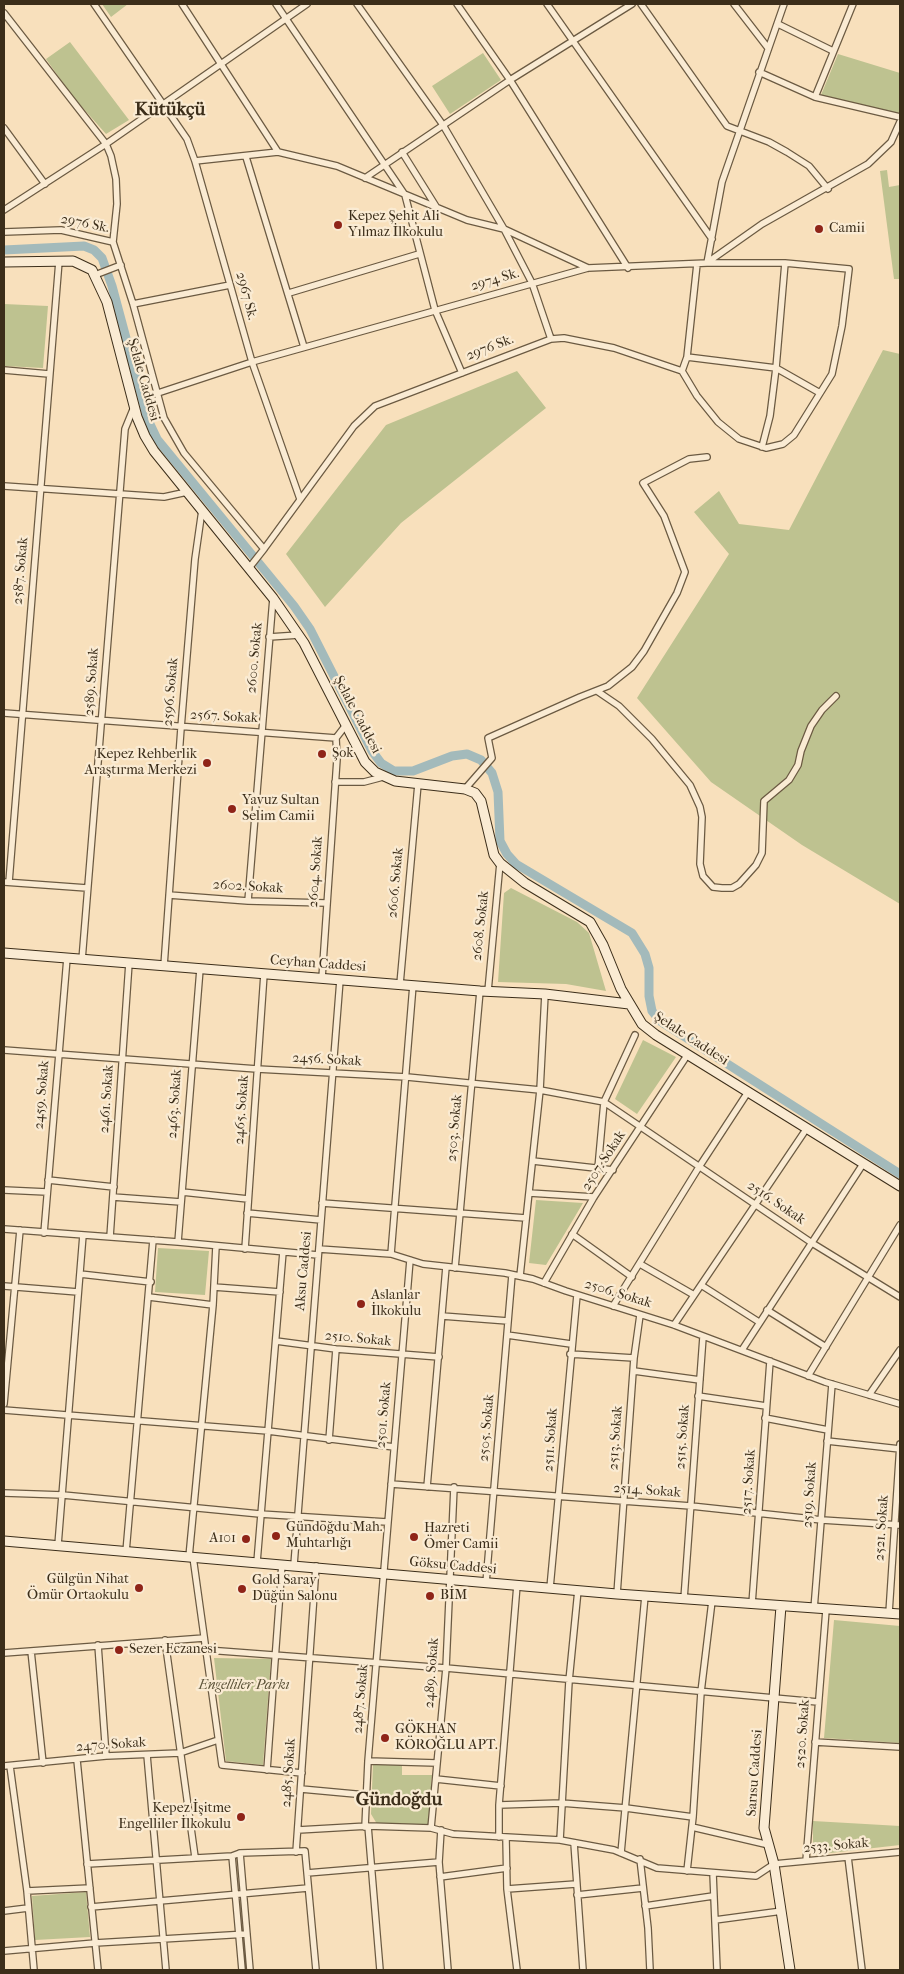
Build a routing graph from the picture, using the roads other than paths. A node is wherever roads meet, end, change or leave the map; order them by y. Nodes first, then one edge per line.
1 (94, 4) edge
2 (182, 4) edge
3 (276, 4) edge
4 (307, 4) edge
5 (357, 4) edge
6 (457, 4) edge
7 (547, 4) edge
8 (632, 4) edge
9 (641, 4) edge
10 (734, 4) edge
11 (784, 4) edge
12 (853, 4) edge
13 (4, 13) edge
14 (286, 18) junction
15 (778, 24) junction
16 (573, 42) junction
17 (768, 48) junction
18 (833, 51) junction
19 (222, 63) junction
20 (759, 72) junction
21 (510, 80) junction
22 (815, 97) junction
23 (161, 104) junction
24 (900, 117) edge
25 (900, 122) edge
26 (443, 125) junction
27 (4, 128) edge
28 (739, 130) junction
29 (106, 144) junction
30 (278, 152) junction
31 (402, 152) junction
32 (246, 157) junction
33 (195, 161) junction
34 (385, 164) junction
35 (365, 178) junction
36 (45, 184) junction
37 (828, 189) junction
38 (406, 195) junction
39 (438, 208) junction
40 (4, 210) edge
41 (504, 229) junction
42 (4, 232) edge
43 (712, 240) junction
44 (113, 242) junction
45 (419, 254) junction
46 (59, 261) junction
47 (4, 262) edge
48 (707, 263) junction
49 (785, 263) junction
50 (697, 264) junction
51 (118, 266) junction
52 (588, 268) junction
53 (628, 268) junction
54 (100, 274) junction
55 (532, 283) junction
56 (230, 285) junction
57 (289, 293) junction
58 (133, 304) junction
59 (435, 310) junction
60 (551, 339) junction
61 (304, 347) junction
62 (687, 358) junction
63 (252, 362) junction
64 (776, 368) junction
65 (4, 370) edge
66 (682, 371) junction
67 (462, 373) junction
68 (49, 374) junction
69 (158, 393) junction
70 (820, 393) junction
71 (134, 407) junction
72 (762, 447) junction
73 (707, 457) dead end
74 (4, 486) edge
75 (40, 488) junction
76 (187, 492) junction
77 (120, 495) junction
78 (300, 499) junction
79 (202, 510) junction
80 (264, 549) junction
81 (248, 568) junction
82 (273, 598) junction
83 (299, 635) junction
84 (269, 636) junction
85 (597, 691) junction
86 (836, 696) dead end
87 (4, 713) edge
88 (22, 715) junction
89 (102, 722) junction
90 (346, 725) junction
91 (181, 728) junction
92 (261, 732) junction
93 (336, 738) junction
94 (383, 777) junction
95 (335, 782) junction
96 (418, 784) junction
97 (465, 789) junction
98 (500, 863) junction
99 (6, 882) edge
100 (86, 888) junction
101 (169, 895) junction
102 (248, 901) junction
103 (326, 903) junction
104 (4, 954) edge
105 (67, 958) junction
106 (82, 960) junction
107 (129, 963) junction
108 (164, 966) junction
109 (200, 969) junction
110 (264, 974) junction
111 (322, 978) junction
112 (340, 980) junction
113 (400, 984) junction
114 (413, 985) junction
115 (484, 991) junction
116 (545, 994) junction
117 (629, 1004) junction
118 (635, 1035) dead end
119 (4, 1050) edge
120 (58, 1054) junction
121 (688, 1054) junction
122 (123, 1059) junction
123 (191, 1064) junction
124 (257, 1069) junction
125 (333, 1072) junction
126 (407, 1077) junction
127 (472, 1083) junction
128 (540, 1090) junction
129 (748, 1092) junction
130 (604, 1102) junction
131 (640, 1128) junction
132 (807, 1128) junction
133 (532, 1161) junction
134 (863, 1164) junction
135 (699, 1167) junction
136 (598, 1168) junction
137 (613, 1170) junction
138 (48, 1180) junction
139 (114, 1186) junction
140 (900, 1186) edge
141 (4, 1190) edge
142 (47, 1192) junction
143 (182, 1192) junction
144 (529, 1193) junction
145 (113, 1197) junction
146 (594, 1197) junction
147 (248, 1199) junction
148 (181, 1202) junction
149 (322, 1203) junction
150 (754, 1204) junction
151 (395, 1208) junction
152 (247, 1213) junction
153 (460, 1213) junction
154 (526, 1218) junction
155 (321, 1220) junction
156 (900, 1225) edge
157 (4, 1229) edge
158 (20, 1230) junction
159 (44, 1233) junction
160 (572, 1234) junction
161 (84, 1235) junction
162 (110, 1237) junction
163 (154, 1240) junction
164 (178, 1242) junction
165 (812, 1243) junction
166 (216, 1246) junction
167 (245, 1249) junction
168 (283, 1252) junction
169 (318, 1252) junction
170 (391, 1254) junction
171 (410, 1260) junction
172 (640, 1264) junction
173 (446, 1267) junction
174 (455, 1268) junction
175 (80, 1274) junction
176 (512, 1274) junction
177 (520, 1276) junction
178 (868, 1276) junction
179 (632, 1277) junction
180 (150, 1282) junction
181 (544, 1283) junction
182 (701, 1285) junction
183 (4, 1286) edge
184 (15, 1287) junction
185 (214, 1287) junction
186 (78, 1292) junction
187 (280, 1292) junction
188 (694, 1294) junction
189 (577, 1295) junction
190 (150, 1297) junction
191 (900, 1297) edge
192 (213, 1306) junction
193 (613, 1306) junction
194 (767, 1310) junction
195 (640, 1315) junction
196 (442, 1316) junction
197 (508, 1321) junction
198 (759, 1322) junction
199 (674, 1325) junction
200 (507, 1335) junction
201 (703, 1337) junction
202 (276, 1341) junction
203 (571, 1344) junction
204 (311, 1346) junction
205 (826, 1347) junction
206 (336, 1350) junction
207 (742, 1350) junction
208 (900, 1350) edge
209 (570, 1354) junction
210 (401, 1355) junction
211 (438, 1357) junction
212 (634, 1358) junction
213 (770, 1361) junction
214 (634, 1371) junction
215 (808, 1376) junction
216 (700, 1380) junction
217 (832, 1384) junction
218 (869, 1395) junction
219 (698, 1396) junction
220 (4, 1404) edge
221 (900, 1404) edge
222 (766, 1406) junction
223 (4, 1410) edge
224 (69, 1416) junction
225 (765, 1418) junction
226 (137, 1422) junction
227 (202, 1427) junction
228 (828, 1430) junction
229 (268, 1431) junction
230 (304, 1436) junction
231 (329, 1440) junction
232 (827, 1441) junction
233 (394, 1447) junction
234 (900, 1447) edge
235 (391, 1484) junction
236 (427, 1487) junction
237 (454, 1487) junction
238 (494, 1491) junction
239 (4, 1493) edge
240 (63, 1495) junction
241 (560, 1496) junction
242 (130, 1502) junction
243 (624, 1502) junction
244 (691, 1506) junction
245 (194, 1507) junction
246 (760, 1513) junction
247 (260, 1514) junction
248 (298, 1516) junction
249 (822, 1520) junction
250 (387, 1522) junction
251 (897, 1525) edge
252 (4, 1541) edge
253 (58, 1545) junction
254 (126, 1552) junction
255 (191, 1557) junction
256 (257, 1562) junction
257 (282, 1564) junction
258 (294, 1565) junction
259 (316, 1566) junction
260 (383, 1573) junction
261 (451, 1580) junction
262 (486, 1583) junction
263 (517, 1586) junction
264 (550, 1588) junction
265 (578, 1590) junction
266 (617, 1594) junction
267 (645, 1596) junction
268 (684, 1599) junction
269 (712, 1601) junction
270 (752, 1604) junction
271 (782, 1606) junction
272 (814, 1609) junction
273 (826, 1610) junction
274 (889, 1613) junction
275 (900, 1614) edge
276 (204, 1638) junction
277 (165, 1640) junction
278 (98, 1645) junction
279 (207, 1650) junction
280 (31, 1651) junction
281 (4, 1653) edge
282 (275, 1656) junction
283 (310, 1658) junction
284 (377, 1664) junction
285 (446, 1668) junction
286 (510, 1676) junction
287 (569, 1681) junction
288 (636, 1686) junction
289 (701, 1692) junction
290 (774, 1698) junction
291 (818, 1702) junction
292 (218, 1740) junction
293 (815, 1742) junction
294 (900, 1747) edge
295 (180, 1752) junction
296 (147, 1755) junction
297 (106, 1756) junction
298 (77, 1760) junction
299 (368, 1761) junction
300 (437, 1762) junction
301 (43, 1763) junction
302 (7, 1766) edge
303 (267, 1770) junction
304 (302, 1773) junction
305 (436, 1779) junction
306 (501, 1786) junction
307 (300, 1789) junction
308 (366, 1794) junction
309 (560, 1802) junction
310 (499, 1805) junction
311 (626, 1808) junction
312 (693, 1817) junction
313 (366, 1827) junction
314 (692, 1827) junction
315 (431, 1828) junction
316 (298, 1830) junction
317 (441, 1830) junction
318 (498, 1837) junction
319 (506, 1838) junction
320 (560, 1840) junction
321 (574, 1843) junction
322 (769, 1845) junction
323 (296, 1852) junction
324 (900, 1852) edge
325 (240, 1853) junction
326 (621, 1853) junction
327 (232, 1856) junction
328 (195, 1857) junction
329 (848, 1857) junction
330 (156, 1858) junction
331 (640, 1859) junction
332 (806, 1861) junction
333 (439, 1862) junction
334 (87, 1864) junction
335 (774, 1864) junction
336 (371, 1868) junction
337 (507, 1868) junction
338 (687, 1871) junction
339 (307, 1873) junction
340 (713, 1873) junction
341 (440, 1877) junction
342 (576, 1884) junction
343 (90, 1888) junction
344 (308, 1888) junction
345 (643, 1888) junction
346 (507, 1889) junction
347 (26, 1891) junction
348 (244, 1893) junction
349 (236, 1894) junction
350 (577, 1895) junction
351 (713, 1896) junction
352 (160, 1900) junction
353 (646, 1906) junction
354 (91, 1907) junction
355 (28, 1908) junction
356 (4, 1911) edge
357 (782, 1911) junction
358 (715, 1920) junction
359 (247, 1934) junction
360 (239, 1935) junction
361 (163, 1939) junction
362 (95, 1943) junction
363 (32, 1948) junction
364 (4, 1951) edge
365 (34, 1970) edge
366 (98, 1970) edge
367 (166, 1970) edge
368 (242, 1970) edge
369 (250, 1970) edge
370 (316, 1970) edge
371 (380, 1970) edge
372 (448, 1970) edge
373 (517, 1970) edge
374 (582, 1970) edge
375 (650, 1970) edge
376 (717, 1970) edge
377 (790, 1970) edge
378 (862, 1970) edge

1 - 23 street, 2967 Sk.
2 - 19 street
3 - 14 street
4 - 14 street
5 - 26 street
6 - 21 street
7 - 16 street
8 - 16 street
9 - 28 street
10 - 17 street
11 - 15 street
12 - 18 street
13 - 29 street
14 - 19 street
14 - 34 street
15 - 17 street
15 - 18 street
16 - 21 street
16 - 43 street
17 - 20 street
18 - 22 street
19 - 23 street
19 - 30 street
20 - 22 street
20 - 28 street
21 - 26 street
21 - 53 street
22 - 24 street
23 - 29 street
23 - 33 street, 2967 Sk.
25 - 37 street
26 - 31 street
26 - 41 street
27 - 36 street
28 - 37 street
28 - 43 street
29 - 36 street
29 - 44 street
30 - 32 street
30 - 35 street
31 - 34 street
31 - 39 street
32 - 33 street
32 - 57 street
33 - 56 street, 2967 Sk.
34 - 35 street
34 - 38 street
35 - 38 street
36 - 40 street
37 - 48 street
38 - 39 street
38 - 45 street
39 - 41 street
41 - 52 street
41 - 55 street
42 - 44 street, 2976 Sk.
43 - 48 street
44 - 51 street, 2976 Sk.
45 - 57 street
45 - 59 street
46 - 47 street
46 - 54 street
46 - 68 street, 2587. Sokak
48 - 49 street, 2974 Sk.
48 - 50 street, 2974 Sk.
49 - 64 street
49 - 70 street, 2974 Sk.
50 - 53 street, 2974 Sk.
50 - 62 street
51 - 54 street
51 - 58 street, 2976 Sk.
52 - 53 street, 2974 Sk.
52 - 55 street, 2974 Sk.
54 - 71 street, Şelale Caddesi
55 - 59 street, 2974 Sk.
55 - 60 street
56 - 58 street
56 - 63 street, 2967 Sk.
57 - 61 street
58 - 69 street, 2976 Sk.
59 - 61 street, 2974 Sk.
59 - 67 street
60 - 66 street, 2976 Sk.
60 - 67 street, 2976 Sk.
61 - 63 street, 2974 Sk.
62 - 64 street
62 - 66 street
63 - 69 street, 2974 Sk.
63 - 78 street, 2967 Sk.
64 - 70 street
64 - 72 street
65 - 68 street
66 - 72 street
67 - 78 street, 2976 Sk.
68 - 75 street, 2587. Sokak
69 - 80 street, 2976 Sk.
70 - 72 street
71 - 76 street, Şelale Caddesi
71 - 77 street, 2589. Sokak
73 - 85 street
74 - 75 street
75 - 77 street
75 - 88 street, 2587. Sokak
76 - 77 street
76 - 79 street, Şelale Caddesi
77 - 89 street, 2589. Sokak
78 - 80 street, 2976 Sk.
79 - 81 street, Şelale Caddesi
79 - 91 street, 2596. Sokak
80 - 81 street, 2976 Sk.
81 - 82 street, Şelale Caddesi
82 - 83 street, Şelale Caddesi
82 - 84 street, 2600. Sokak
83 - 84 street
83 - 90 street, Şelale Caddesi
84 - 92 street, 2600. Sokak
85 - 86 street
85 - 97 street
87 - 88 street, 2567. Sokak
88 - 89 street, 2567. Sokak
88 - 99 street, 2587. Sokak
89 - 91 street, 2567. Sokak
89 - 100 street, 2589. Sokak
90 - 93 street
90 - 94 street, Şelale Caddesi
91 - 92 street, 2567. Sokak
91 - 101 street, 2596. Sokak
92 - 93 street, 2567. Sokak
92 - 102 street, 2600. Sokak
93 - 95 street, 2604. Sokak
94 - 95 street
94 - 96 street, Şelale Caddesi
95 - 103 street, 2604. Sokak
96 - 97 street, Şelale Caddesi
96 - 113 street, 2606. Sokak
97 - 98 street, Şelale Caddesi
98 - 115 street, 2608. Sokak
98 - 117 street, Şelale Caddesi
99 - 100 street
100 - 106 street, 2589. Sokak
101 - 102 street, 2602. Sokak
101 - 108 street, 2596. Sokak
102 - 103 street, 2602. Sokak
103 - 111 street, 2604. Sokak
104 - 105 street, Ceyhan Caddesi
105 - 106 street, Ceyhan Caddesi
105 - 120 street, 2459. Sokak
106 - 107 street, Ceyhan Caddesi
107 - 108 street, Ceyhan Caddesi
107 - 122 street, 2461. Sokak
108 - 109 street, Ceyhan Caddesi
109 - 110 street, Ceyhan Caddesi
109 - 123 street, 2463. Sokak
110 - 111 street, Ceyhan Caddesi
110 - 124 street, 2465. Sokak
111 - 112 street, Ceyhan Caddesi
112 - 113 street, Ceyhan Caddesi
112 - 125 street, Aksu Caddesi
113 - 114 street, Ceyhan Caddesi
114 - 115 street, Ceyhan Caddesi
114 - 126 street
115 - 116 street, Ceyhan Caddesi
115 - 127 street, 2503. Sokak
116 - 117 street, Ceyhan Caddesi
116 - 128 street
117 - 121 street, Şelale Caddesi
118 - 130 street
119 - 120 street, 2456. Sokak
120 - 122 street, 2456. Sokak
120 - 138 street, 2459. Sokak
121 - 129 street, Şelale Caddesi
121 - 131 street, 2507. Sokak
122 - 123 street, 2456. Sokak
122 - 139 street, 2461. Sokak
123 - 124 street, 2456. Sokak
123 - 143 street, 2463. Sokak
124 - 125 street, 2456. Sokak
124 - 147 street, 2465. Sokak
125 - 126 street, 2456. Sokak
125 - 149 street, Aksu Caddesi
126 - 127 street, 2456. Sokak
126 - 151 street
127 - 128 street, 2456. Sokak
127 - 153 street, 2503. Sokak
128 - 130 street, 2456. Sokak
128 - 133 street
129 - 132 street, Şelale Caddesi
129 - 135 street
130 - 131 street, 2456. Sokak
130 - 136 street
131 - 135 street, 2516. Sokak
131 - 137 street, 2507. Sokak
132 - 134 street, Şelale Caddesi
132 - 150 street
133 - 136 street
133 - 144 street
134 - 140 street, Şelale Caddesi
134 - 165 street
135 - 150 street, 2516. Sokak
135 - 172 street
136 - 137 street
137 - 146 street, 2507. Sokak
138 - 139 street
138 - 142 street, 2459. Sokak
139 - 145 street, 2461. Sokak
141 - 142 street
142 - 159 street, 2459. Sokak
143 - 147 street
143 - 148 street, 2463. Sokak
144 - 146 street
144 - 154 street
145 - 148 street
145 - 162 street, 2461. Sokak
146 - 160 street, 2507. Sokak
147 - 152 street, 2465. Sokak
148 - 164 street, 2463. Sokak
149 - 151 street
149 - 155 street, Aksu Caddesi
150 - 165 street, 2516. Sokak
150 - 182 street
151 - 153 street
151 - 170 street
152 - 155 street
152 - 167 street, 2465. Sokak
153 - 154 street
153 - 174 street, 2503. Sokak
154 - 177 street
155 - 169 street, Aksu Caddesi
156 - 178 street
157 - 158 street, 2506. Sokak
158 - 159 street, 2506. Sokak
158 - 184 street
159 - 161 street, 2506. Sokak
160 - 179 street
160 - 181 street, 2507. Sokak
161 - 162 street, 2506. Sokak
161 - 175 street
162 - 163 street, 2506. Sokak
163 - 164 street, 2506. Sokak
163 - 180 street
164 - 166 street, 2506. Sokak
165 - 178 street, 2516. Sokak
165 - 194 street
166 - 167 street, 2506. Sokak
166 - 185 street
167 - 168 street, 2506. Sokak
168 - 169 street, 2506. Sokak
168 - 187 street
169 - 170 street, 2506. Sokak
169 - 204 street, Aksu Caddesi
170 - 171 street, 2506. Sokak
171 - 173 street, 2506. Sokak
171 - 210 street, 2501. Sokak
172 - 179 street
172 - 188 street
173 - 174 street, 2506. Sokak
173 - 196 street
174 - 176 street, 2506. Sokak
175 - 180 street
175 - 186 street
176 - 177 street, 2506. Sokak
176 - 197 street, 2505. Sokak
177 - 181 street, 2506. Sokak
178 - 191 street, 2516. Sokak
178 - 205 street
179 - 193 street
180 - 190 street
181 - 189 street, 2506. Sokak
182 - 188 street
182 - 198 street
183 - 184 street
184 - 186 street
184 - 220 street
185 - 187 street
185 - 192 street
186 - 224 street
187 - 202 street
188 - 199 street
189 - 193 street, 2506. Sokak
189 - 203 street, 2511. Sokak
190 - 192 street
190 - 226 street
192 - 227 street
193 - 195 street, 2506. Sokak
194 - 198 street
194 - 205 street
195 - 199 street, 2506. Sokak
195 - 212 street, 2513. Sokak
196 - 197 street
196 - 211 street
197 - 200 street, 2505. Sokak
198 - 207 street
199 - 201 street, 2506. Sokak
200 - 203 street
200 - 238 street, 2505. Sokak
201 - 207 street, 2506. Sokak
201 - 216 street, 2515. Sokak
202 - 204 street, 2510. Sokak
202 - 229 street
203 - 209 street, 2511. Sokak
204 - 206 street, 2510. Sokak
204 - 230 street, Aksu Caddesi
205 - 215 street
206 - 210 street, 2510. Sokak
206 - 231 street
207 - 213 street, 2506. Sokak
208 - 218 street
209 - 212 street
209 - 241 street, 2511. Sokak
210 - 211 street, 2510. Sokak
210 - 233 street, 2501. Sokak
211 - 236 street
212 - 214 street, 2513. Sokak
213 - 215 street, 2506. Sokak
213 - 222 street, 2517. Sokak
214 - 216 street
214 - 243 street, 2513. Sokak
215 - 217 street, 2506. Sokak
216 - 219 street, 2515. Sokak
217 - 218 street, 2506. Sokak
217 - 228 street, 2519. Sokak
218 - 221 street, 2506. Sokak
219 - 222 street
219 - 244 street, 2515. Sokak
222 - 225 street, 2517. Sokak
223 - 224 street
224 - 226 street
224 - 240 street
225 - 228 street
225 - 246 street, 2517. Sokak
226 - 227 street
226 - 242 street
227 - 229 street
227 - 245 street
228 - 232 street, 2519. Sokak
229 - 230 street
229 - 247 street
230 - 231 street
230 - 248 street, Aksu Caddesi
231 - 233 street
232 - 234 street
232 - 249 street, 2519. Sokak
233 - 235 street, 2501. Sokak
234 - 251 street, 2521. Sokak
235 - 236 street, 2514. Sokak
235 - 250 street, 2501. Sokak
236 - 237 street, 2514. Sokak
237 - 238 street, 2514. Sokak
237 - 261 street
238 - 241 street, 2514. Sokak
238 - 262 street, 2505. Sokak
239 - 240 street
240 - 242 street
240 - 253 street
241 - 243 street, 2514. Sokak
241 - 264 street, 2511. Sokak
242 - 245 street
242 - 254 street
243 - 244 street, 2514. Sokak
243 - 266 street, 2513. Sokak
244 - 246 street, 2514. Sokak
244 - 268 street, 2515. Sokak
245 - 247 street
245 - 255 street
246 - 249 street, 2514. Sokak
246 - 270 street, 2517. Sokak
247 - 248 street
247 - 256 street
248 - 250 street
248 - 258 street, Aksu Caddesi
249 - 251 street, 2514. Sokak
249 - 272 street, 2519. Sokak
250 - 260 street, 2501. Sokak
251 - 274 street, 2521. Sokak
252 - 253 street, Göksu Caddesi
253 - 254 street, Göksu Caddesi
254 - 255 street, Göksu Caddesi
255 - 256 street, Göksu Caddesi
255 - 276 street
256 - 257 street, Göksu Caddesi
257 - 258 street, Göksu Caddesi
257 - 282 street
258 - 259 street, Göksu Caddesi
259 - 260 street, Göksu Caddesi
259 - 283 street, 2485. Sokak
260 - 261 street, Göksu Caddesi
260 - 284 street, 2487. Sokak
261 - 262 street, Göksu Caddesi
261 - 285 street, 2489. Sokak
262 - 263 street, Göksu Caddesi
263 - 264 street, Göksu Caddesi
263 - 286 street
264 - 265 street, Göksu Caddesi
265 - 266 street, Göksu Caddesi
265 - 287 street
266 - 267 street, Göksu Caddesi
267 - 268 street, Göksu Caddesi
267 - 288 street
268 - 269 street, Göksu Caddesi
269 - 270 street, Göksu Caddesi
269 - 289 street
270 - 271 street, Göksu Caddesi
271 - 272 street, Göksu Caddesi
271 - 290 street, Sarısu Caddesi
272 - 273 street, Göksu Caddesi
273 - 274 street, Göksu Caddesi
273 - 291 street, 2520. Sokak
274 - 275 street, Göksu Caddesi
276 - 277 street
276 - 279 street
277 - 278 street
277 - 295 street
278 - 280 street
278 - 297 street
279 - 282 street
279 - 292 street
280 - 281 street
280 - 301 street
282 - 283 street
282 - 303 street
283 - 284 street
283 - 304 street, 2485. Sokak
284 - 285 street
284 - 299 street, 2487. Sokak
285 - 286 street
285 - 300 street, 2489. Sokak
286 - 287 street
286 - 306 street
287 - 288 street
287 - 309 street
288 - 289 street
288 - 311 street
289 - 290 street
289 - 312 street
290 - 291 street
290 - 322 street, Sarısu Caddesi
291 - 293 street, 2520. Sokak
292 - 295 street, 2470. Sokak
292 - 303 street
293 - 294 street
293 - 332 street, 2520. Sokak
295 - 296 street, 2470. Sokak
295 - 328 street
296 - 297 street, 2470. Sokak
296 - 330 street
297 - 298 street, 2470. Sokak
298 - 301 street, 2470. Sokak
298 - 334 street
299 - 300 street
299 - 308 street, 2487. Sokak
300 - 305 street, 2489. Sokak
301 - 302 street, 2470. Sokak
302 - 347 street
303 - 304 street
304 - 307 street, 2485. Sokak
305 - 306 street
305 - 315 street, 2489. Sokak
306 - 310 street
307 - 308 street
307 - 316 street, 2485. Sokak
308 - 313 street, 2487. Sokak
309 - 310 street
309 - 311 street
309 - 320 street
310 - 318 street
311 - 312 street
311 - 326 street
312 - 314 street
313 - 315 street
313 - 316 street
313 - 336 street, 2487. Sokak
314 - 322 street
314 - 338 street
315 - 317 street
316 - 323 street, 2485. Sokak
317 - 318 street
317 - 333 street
318 - 319 street
319 - 320 street
319 - 337 street
320 - 321 street
321 - 326 street
321 - 342 street
322 - 335 street, Sarısu Caddesi
323 - 325 street
323 - 339 street
324 - 329 street, 2533. Sokak
325 - 327 street
325 - 348 street
326 - 331 street
327 - 328 street
327 - 349 street
328 - 330 street
329 - 332 street, 2533. Sokak
329 - 378 street
330 - 334 street
330 - 352 street
331 - 338 street
331 - 345 street
332 - 335 street, 2533. Sokak
333 - 336 street
333 - 341 street
334 - 343 street
335 - 340 street
335 - 357 street, Sarısu Caddesi
336 - 339 street
336 - 371 street, 2487. Sokak
337 - 341 street
337 - 346 street
338 - 340 street
339 - 344 street
340 - 351 street
341 - 372 street
342 - 346 street
342 - 350 street
343 - 347 street
343 - 354 street
344 - 348 street
344 - 370 street
345 - 350 street
345 - 353 street
346 - 373 street
347 - 355 street
348 - 349 street
348 - 359 street
349 - 352 street
349 - 360 street
350 - 374 street
351 - 353 street
351 - 358 street
352 - 354 street
352 - 361 street
353 - 375 street
354 - 362 street
355 - 356 street
355 - 363 street
357 - 358 street
357 - 377 street, Sarısu Caddesi
358 - 376 street
359 - 360 street
359 - 369 street
360 - 361 street
360 - 368 street
361 - 362 street
361 - 367 street
362 - 363 street
362 - 366 street
363 - 364 street
363 - 365 street

